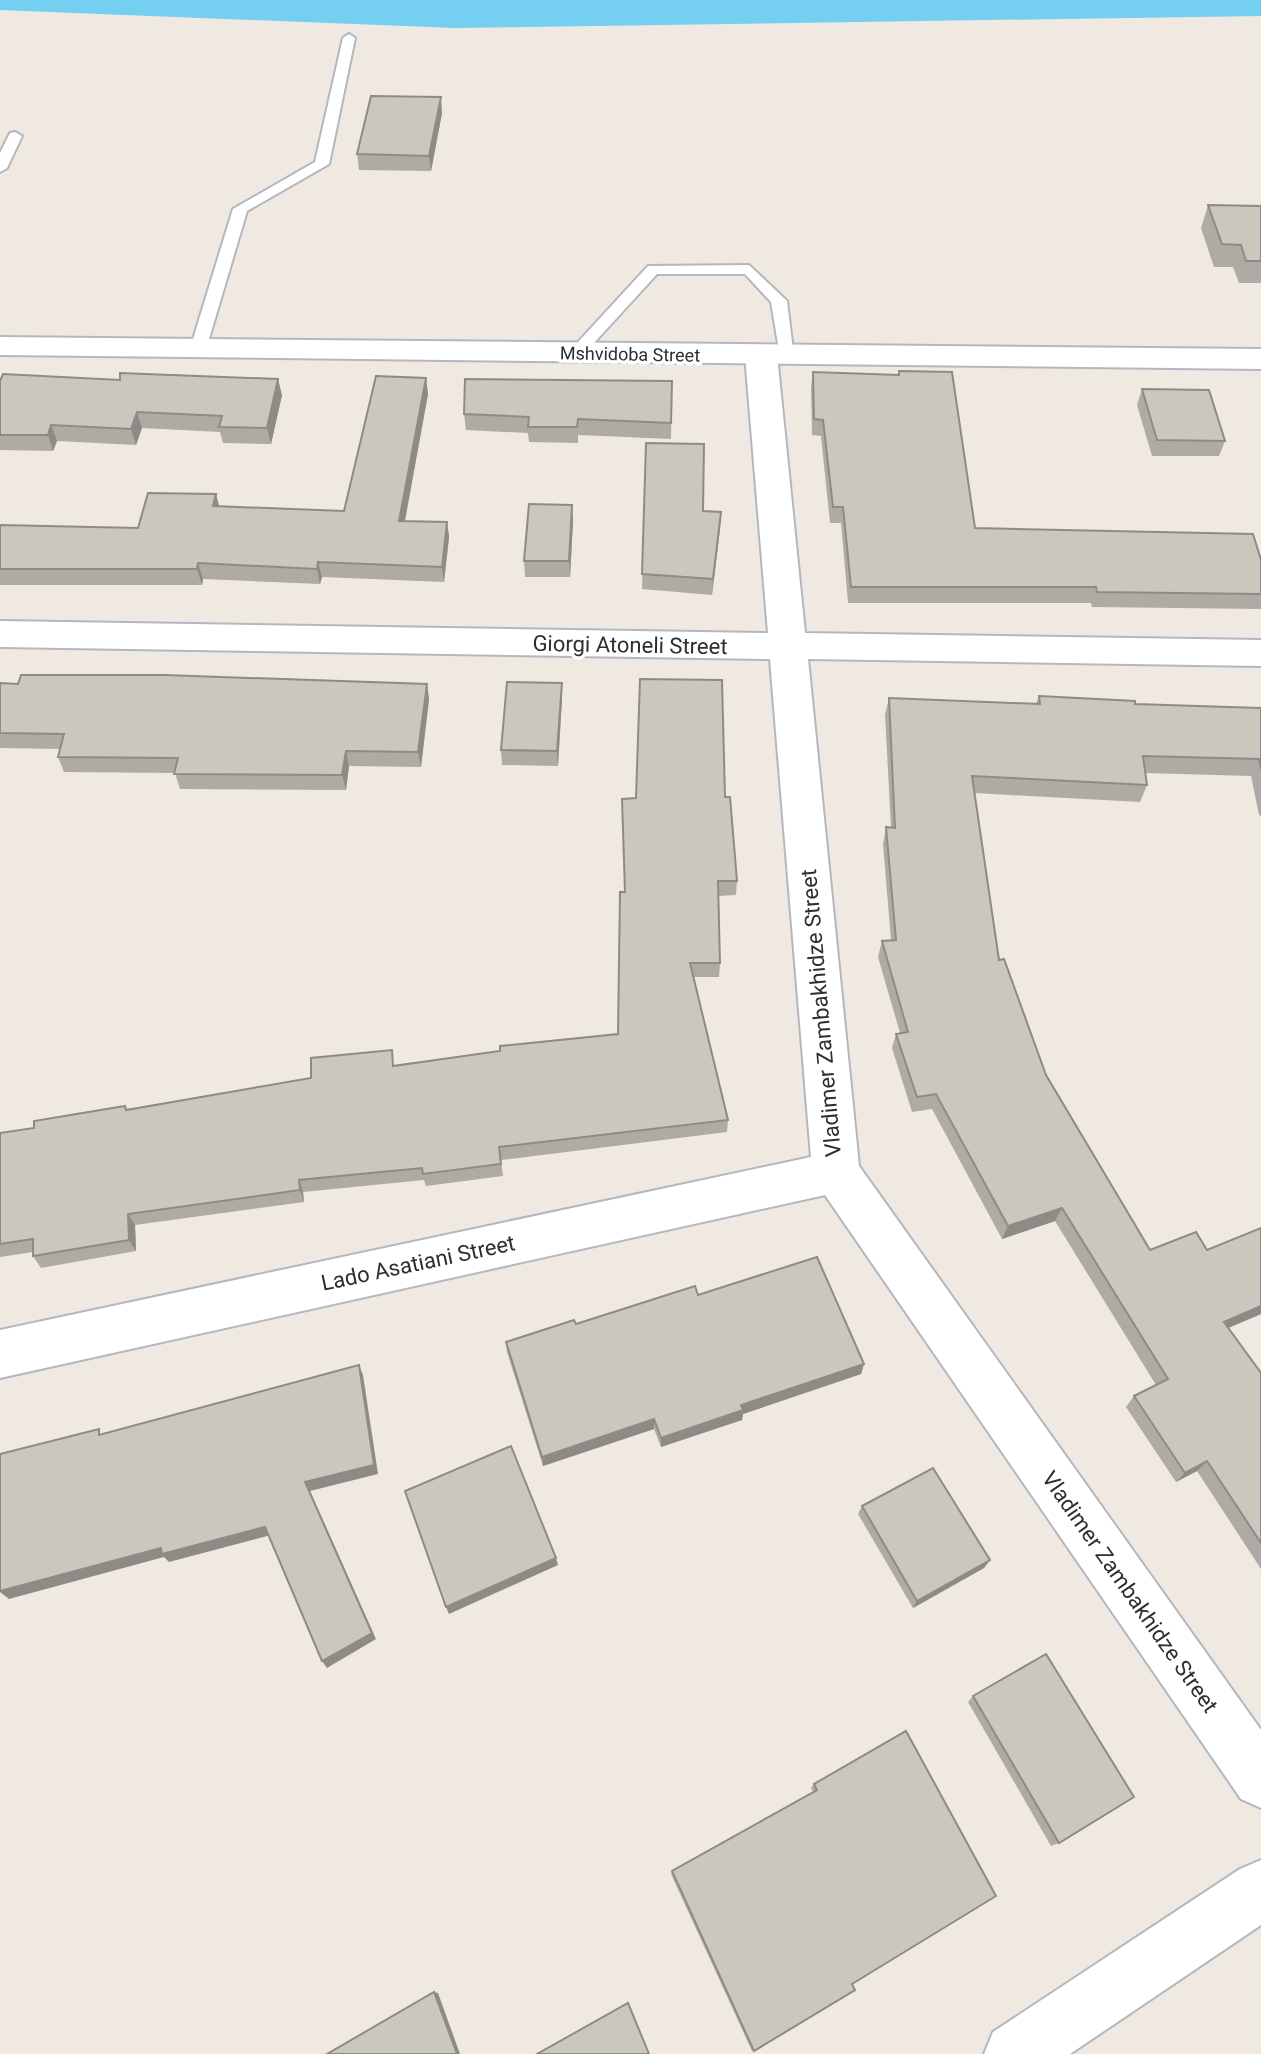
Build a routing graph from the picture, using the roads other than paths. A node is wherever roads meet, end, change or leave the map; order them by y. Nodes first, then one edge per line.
1 (349, 38) dead end
2 (15, 136) dead end
3 (0, 168) edge
4 (0, 346) edge
5 (198, 349) junction
6 (576, 353) junction
7 (774, 356) junction
8 (1261, 359) edge
9 (0, 634) edge
10 (786, 648) junction
11 (1261, 653) edge
12 (836, 1172) junction
13 (0, 1354) edge
14 (1261, 1779) edge
15 (1261, 1890) edge
16 (1015, 2054) edge

1 - 5 lane
2 - 3 lane
4 - 5 street, Mshvidoba Street
5 - 6 street, Mshvidoba Street
6 - 7 street, Mshvidoba Street
6 - 7 lane
7 - 8 street, Mshvidoba Street
7 - 10 street, Vladimer Zambakhidze Street
9 - 10 street, Giorgi Atoneli Street
10 - 11 street, Giorgi Atoneli Street
10 - 12 street, Vladimer Zambakhidze Street
12 - 13 street, Lado Asatiani Street
12 - 14 street, Vladimer Zambakhidze Street
15 - 16 street

